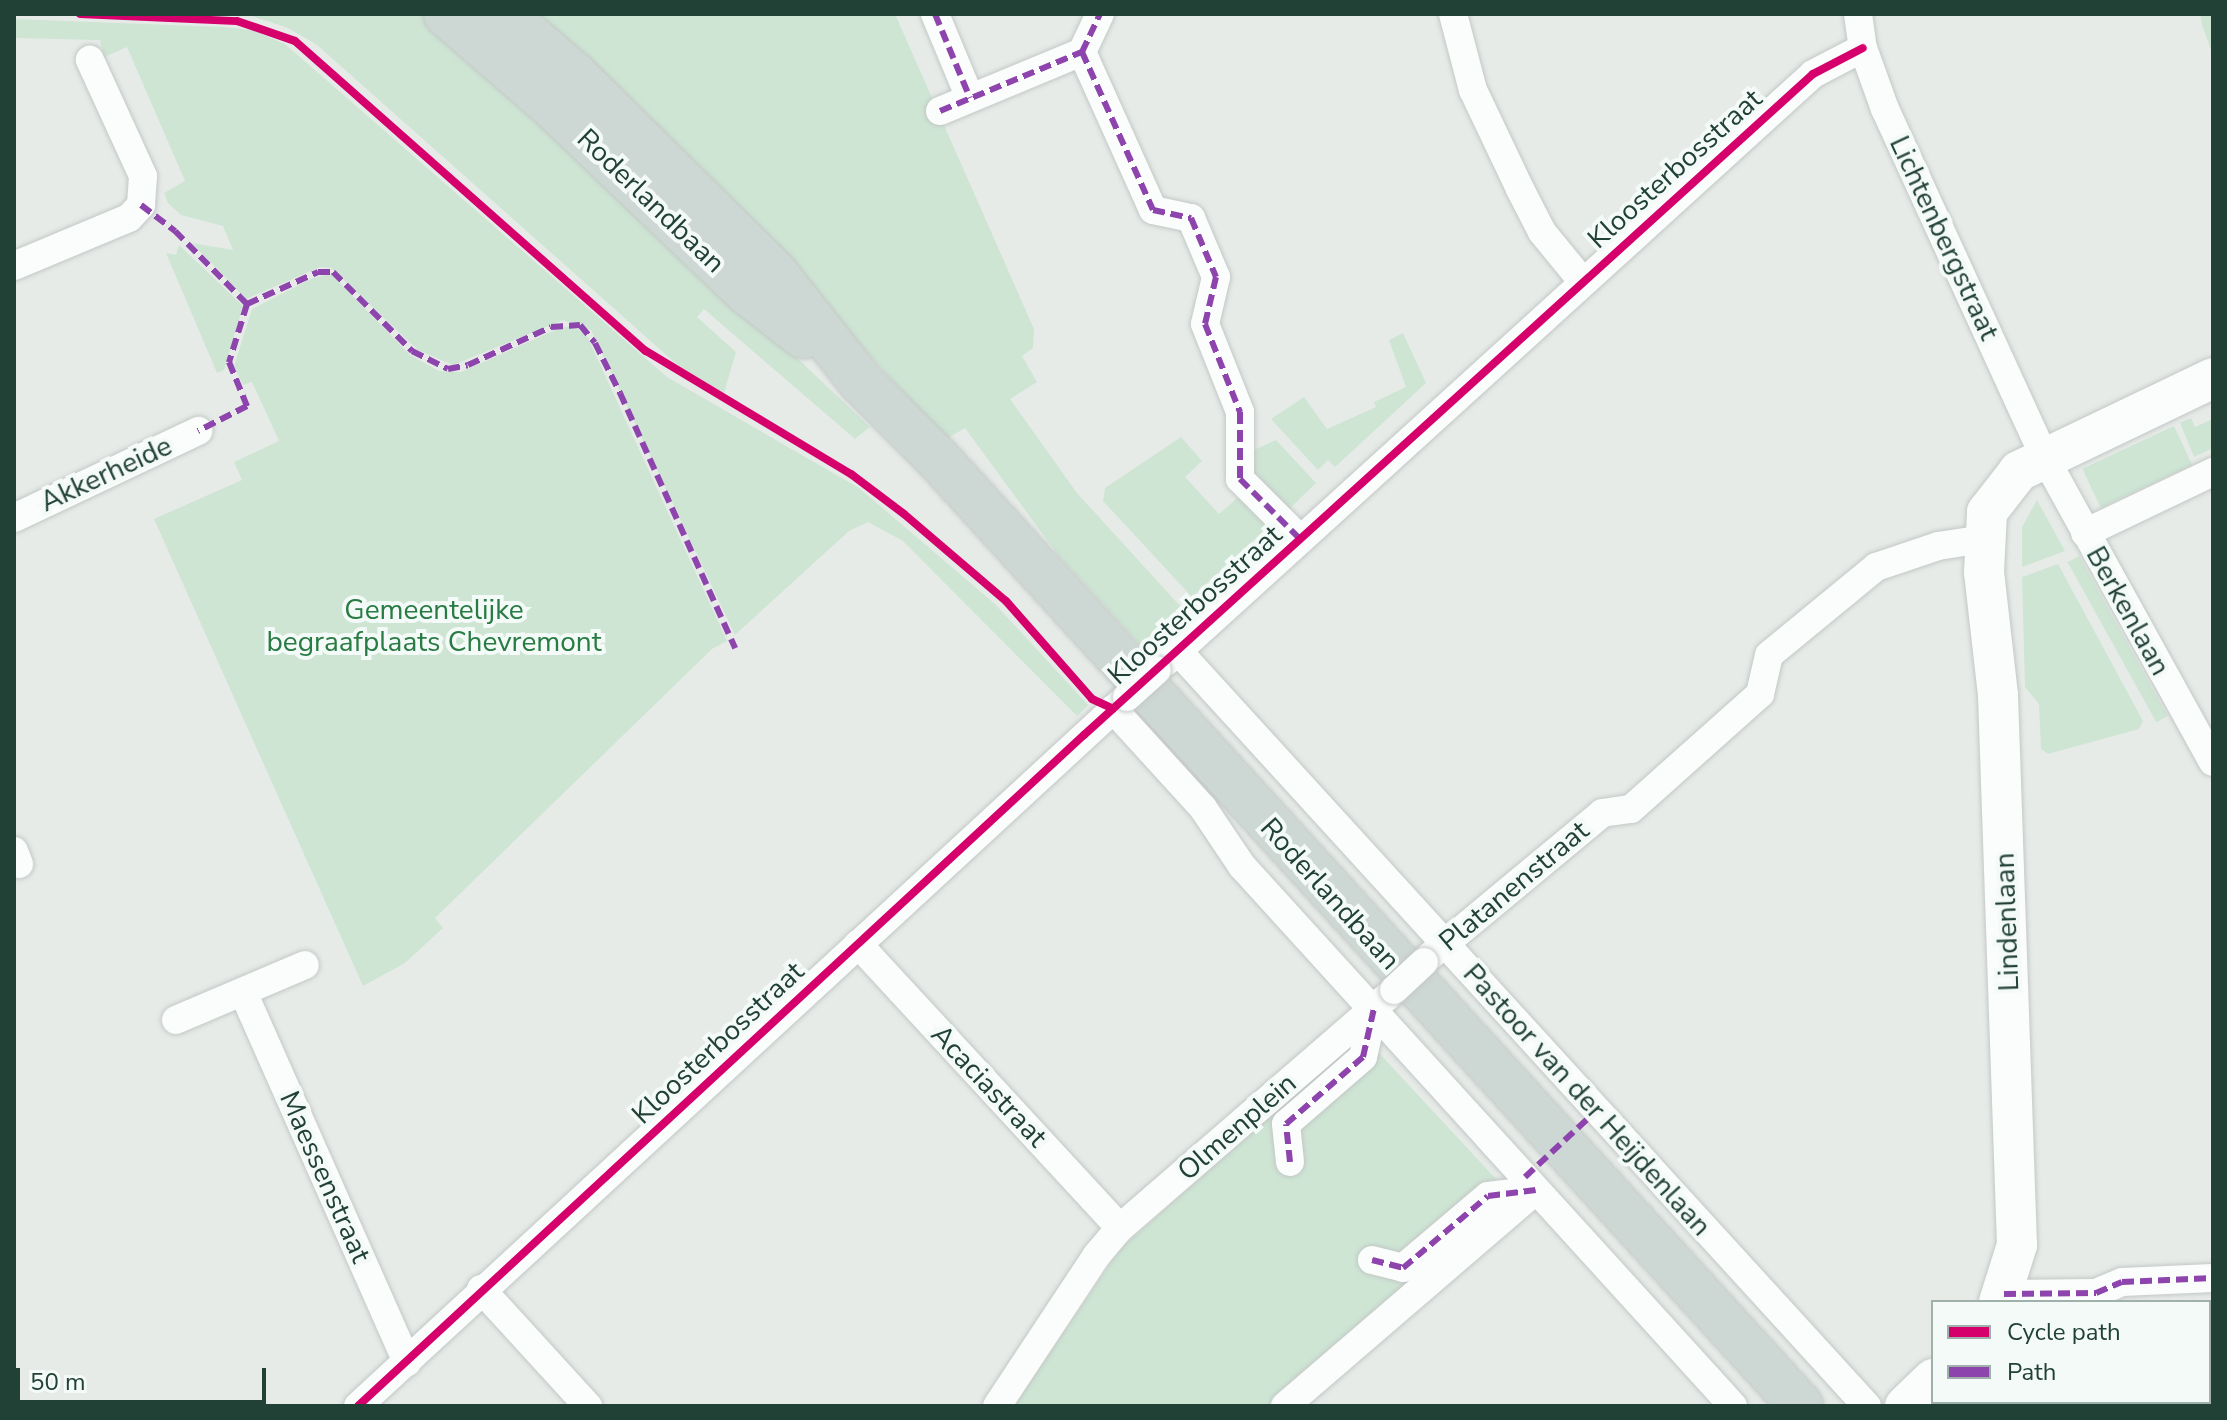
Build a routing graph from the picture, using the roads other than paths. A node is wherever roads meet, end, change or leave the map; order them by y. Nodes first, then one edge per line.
1 (446, 14) edge
2 (504, 14) edge
3 (935, 14) edge
4 (1100, 14) edge
5 (1453, 14) edge
6 (1858, 14) edge
7 (1863, 48) junction
8 (1082, 52) junction
9 (90, 60) dead end
10 (970, 98) junction
11 (940, 111) dead end
12 (14, 266) edge
13 (1583, 282) junction
14 (2213, 378) edge
15 (861, 382) junction
16 (198, 431) dead end
17 (2045, 458) junction
18 (2213, 472) edge
19 (14, 518) edge
20 (2085, 533) junction
21 (1300, 539) junction
22 (1983, 539) junction
23 (1178, 651) junction
24 (1120, 703) junction
25 (2213, 762) edge
26 (858, 944) junction
27 (1434, 953) junction
28 (305, 965) dead end
29 (243, 992) junction
30 (1384, 999) junction
31 (176, 1020) dead end
32 (1290, 1162) dead end
33 (1536, 1190) junction
34 (1120, 1228) junction
35 (1372, 1260) dead end
36 (2213, 1278) edge
37 (481, 1289) junction
38 (2001, 1298) edge
39 (407, 1362) junction
40 (1931, 1381) edge
41 (358, 1406) edge
42 (588, 1406) edge
43 (997, 1406) edge
44 (1285, 1406) edge
45 (1733, 1406) edge
46 (1801, 1406) edge
47 (1867, 1406) edge
48 (1905, 1406) edge

1 - 15 main road, Roderlandbaan
2 - 15 main road, Roderlandbaan
3 - 10 street
4 - 8 street
5 - 13 street
6 - 7 street, Lichtenbergstraat
7 - 13 street, Kloosterbosstraat
7 - 17 street, Lichtenbergstraat
8 - 10 street
8 - 21 street
9 - 12 street
10 - 11 street
13 - 21 street, Kloosterbosstraat
14 - 17 street
15 - 46 main road, Roderlandbaan
16 - 19 street, Akkerheide
17 - 20 street, Berkenlaan
17 - 22 street
18 - 20 street
20 - 25 street, Berkenlaan
21 - 23 street, Kloosterbosstraat
22 - 27 street, Platanenstraat
22 - 38 street, Lindenlaan
23 - 24 street, Kloosterbosstraat, bridge
23 - 27 street, Pastoor van der Heijdenlaan
24 - 26 street, Kloosterbosstraat
24 - 30 street
26 - 34 street, Acaciastraat
26 - 37 street, Kloosterbosstraat
27 - 30 street, Platanenstraat, bridge
27 - 47 street, Pastoor van der Heijdenlaan
28 - 29 street
29 - 31 street
29 - 39 street, Maessenstraat
30 - 32 street, Olmenplein
30 - 33 street
30 - 34 street, Olmenplein
33 - 35 street
33 - 44 street
33 - 45 street
34 - 43 street, Olmenplein
36 - 38 street
37 - 39 street, Kloosterbosstraat
37 - 42 street
39 - 41 street, Kloosterbosstraat
40 - 48 street

